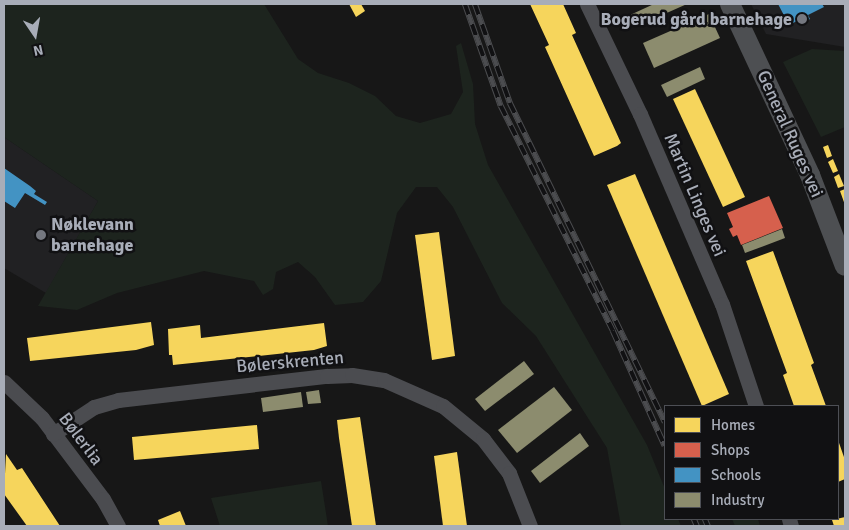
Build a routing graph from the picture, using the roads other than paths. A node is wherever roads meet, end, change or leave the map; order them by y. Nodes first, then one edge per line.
1 (586, 4) edge
2 (730, 4) edge
3 (845, 266) edge
4 (4, 382) edge
5 (756, 405) edge
6 (53, 434) junction
7 (118, 526) edge
8 (530, 526) edge

1 - 5 street, Martin Linges vei
2 - 3 main road, General Ruges vei
4 - 6 street, Bølerlia
6 - 7 street, Bølerlia
6 - 8 street, Bølerskrenten

